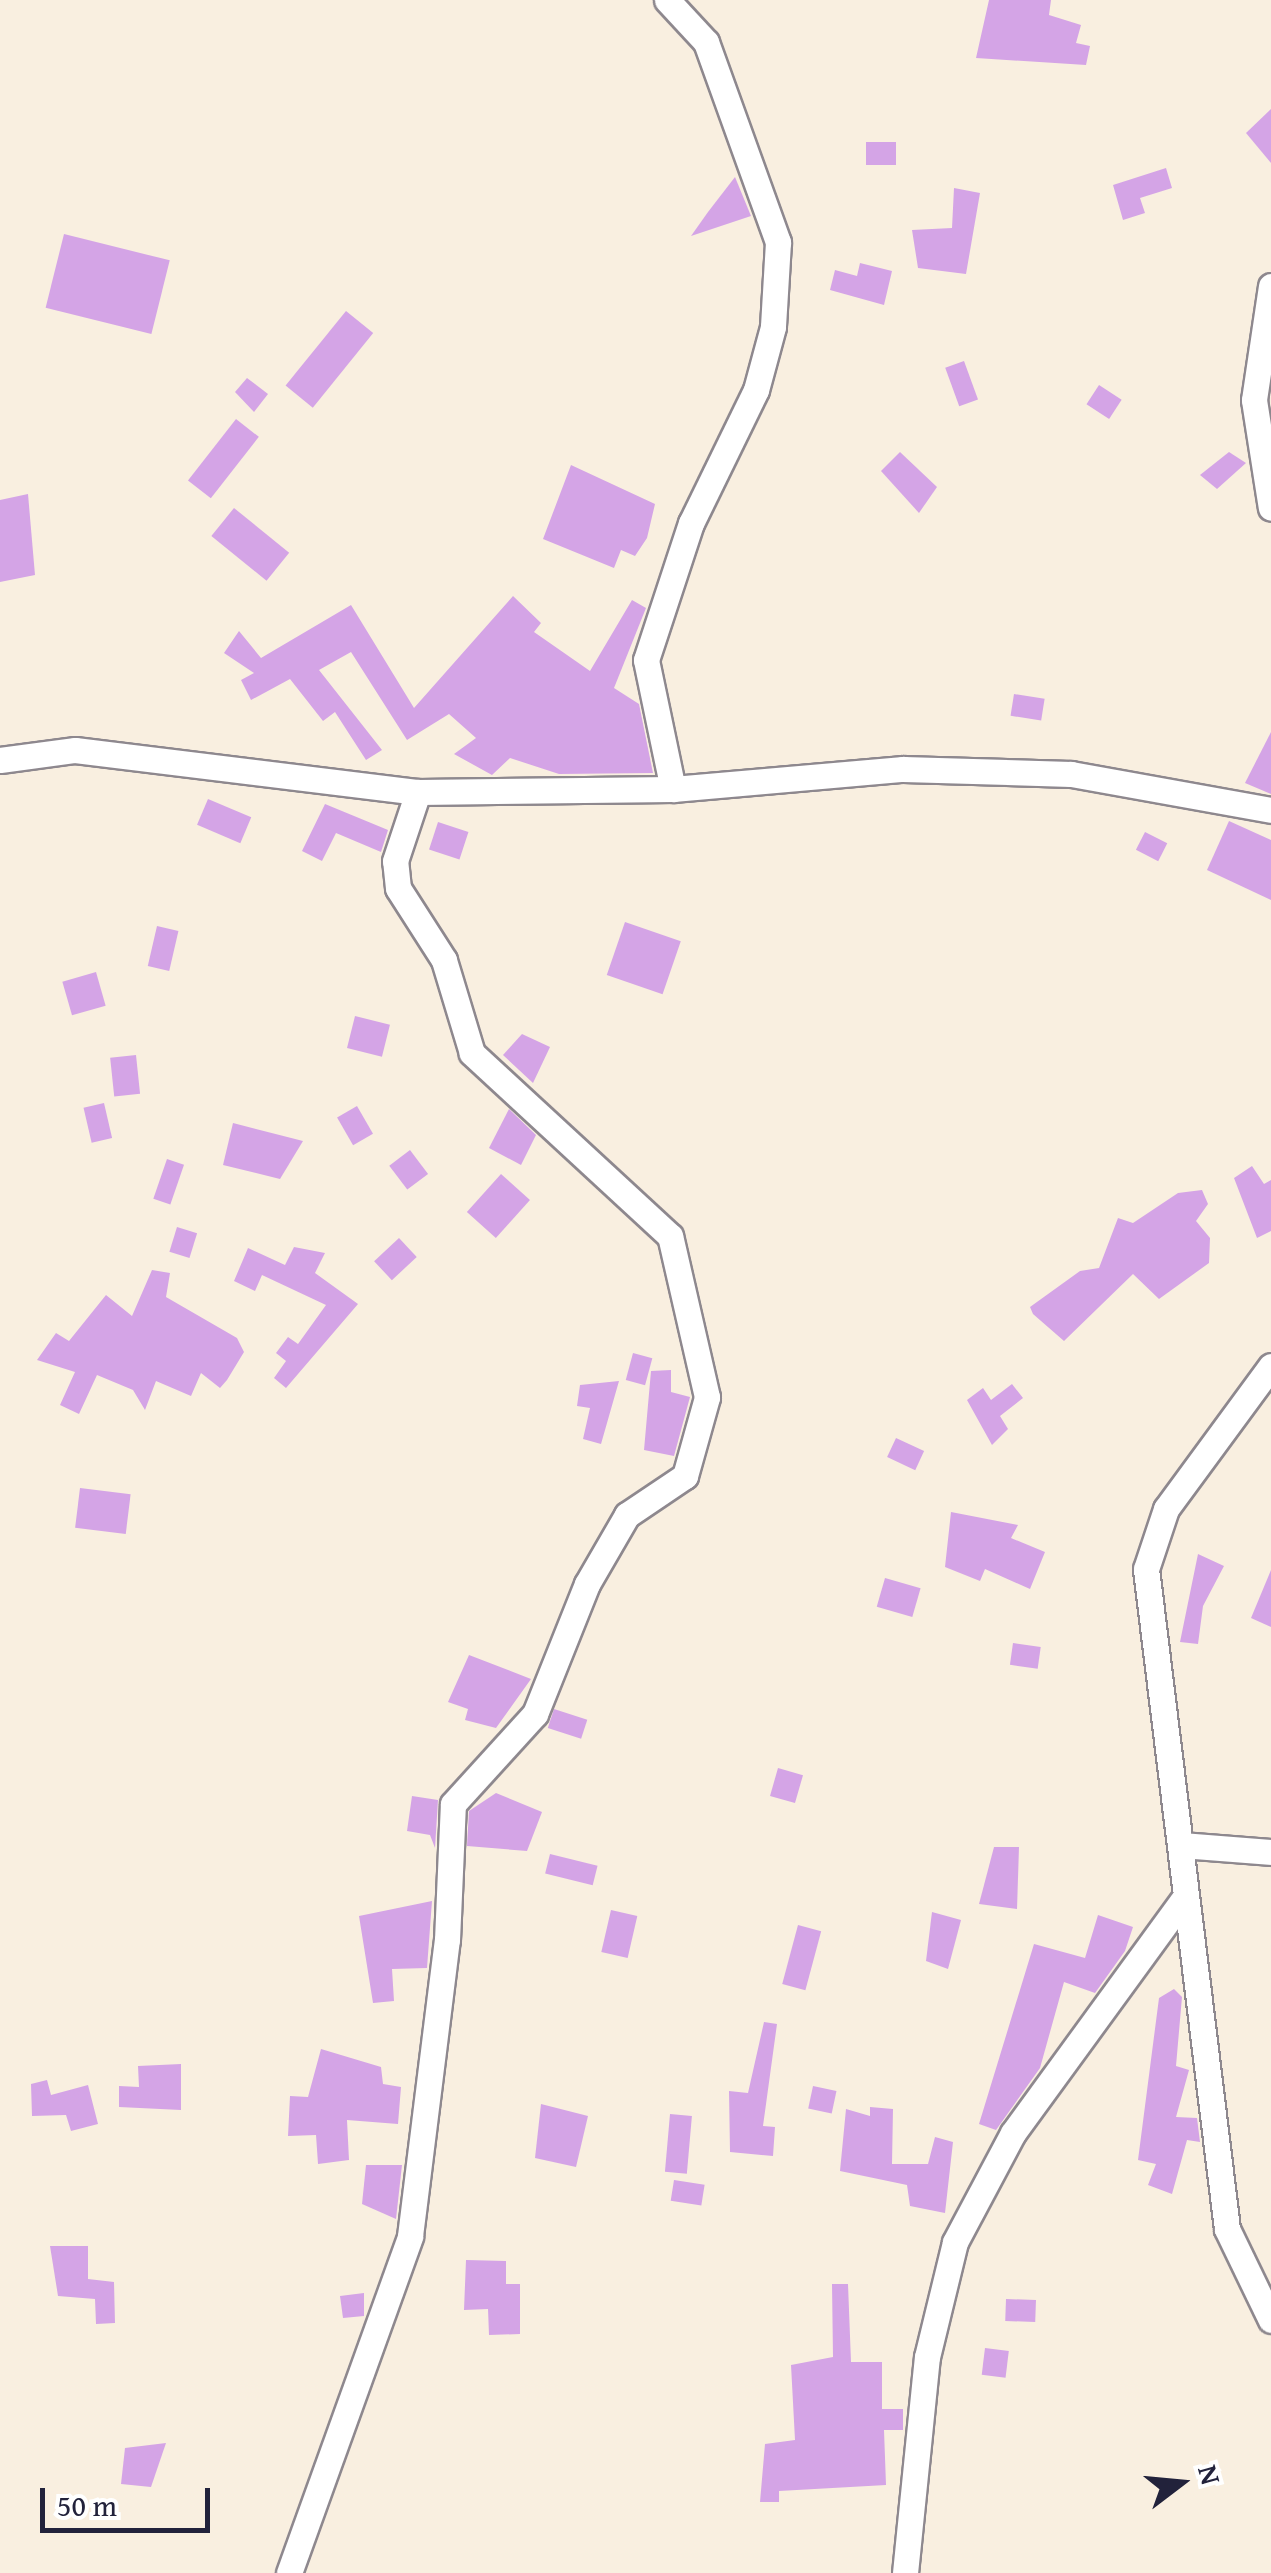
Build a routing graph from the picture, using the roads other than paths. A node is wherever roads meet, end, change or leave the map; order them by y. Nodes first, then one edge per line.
1 (667, 0) edge
2 (1271, 286) edge
3 (1271, 508) edge
4 (0, 760) edge
5 (673, 789) junction
6 (418, 792) junction
7 (1271, 810) edge
8 (1271, 1366) edge
9 (1180, 1845) junction
10 (1271, 1852) edge
11 (1185, 1897) junction
12 (1271, 2320) edge
13 (289, 2573) edge
14 (906, 2573) edge

1 - 5 street
2 - 3 street
4 - 6 street
5 - 6 street
5 - 7 street
6 - 13 street
8 - 9 street
9 - 10 street
9 - 11 street
11 - 12 street
11 - 14 street

